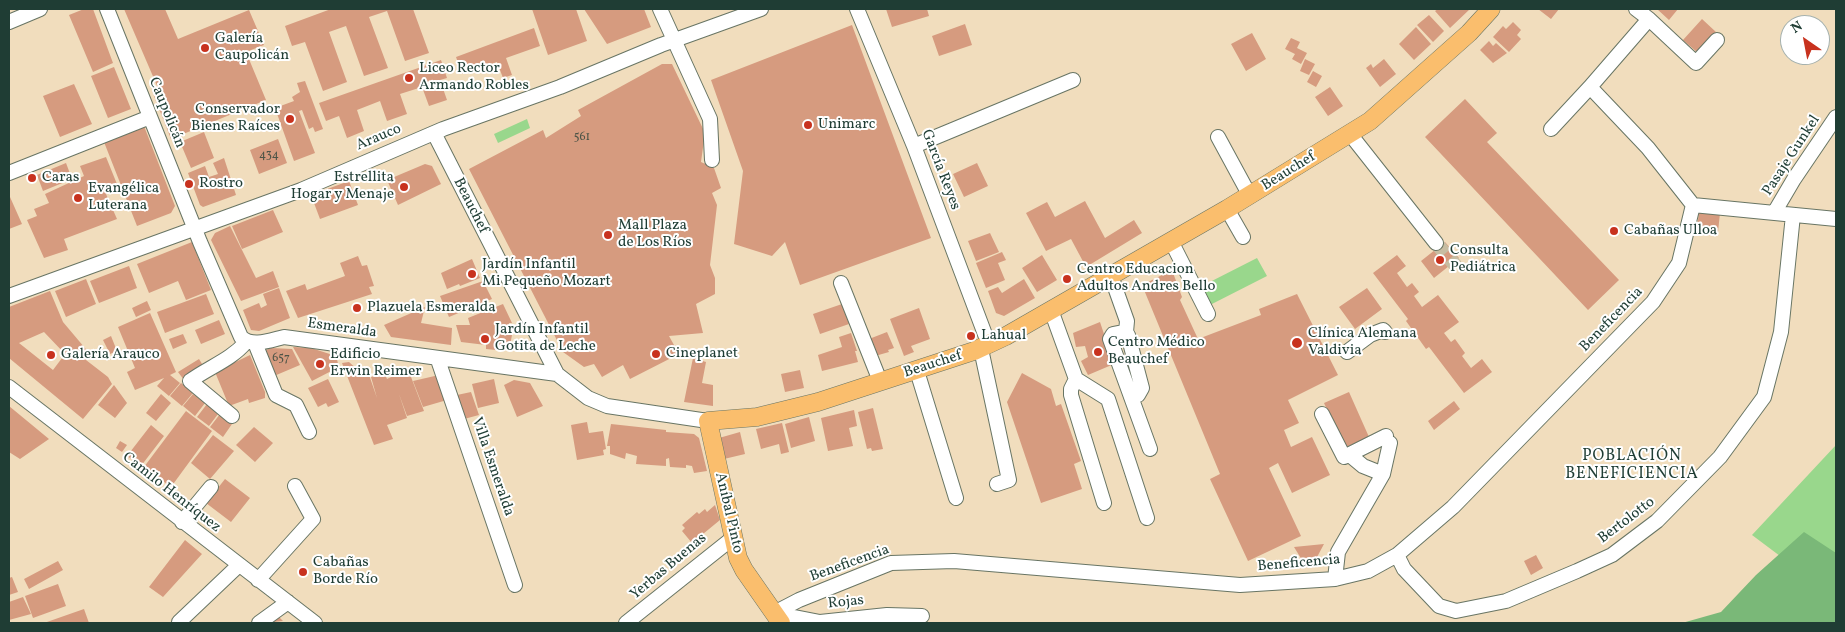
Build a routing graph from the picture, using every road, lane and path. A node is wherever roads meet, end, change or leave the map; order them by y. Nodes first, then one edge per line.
1 (40, 9) edge
2 (107, 9) edge
3 (660, 9) edge
4 (761, 9) edge
5 (857, 9) edge
6 (1491, 9) edge
7 (1636, 9) edge
8 (1649, 19) junction
9 (9, 22) edge
10 (674, 40) junction
11 (1717, 40) dead end
12 (1073, 80) dead end
13 (1590, 87) junction
14 (150, 117) junction
15 (1836, 117) edge
16 (1551, 129) dead end
17 (434, 133) junction
18 (1350, 134) junction
19 (1218, 137) dead end
20 (914, 146) junction
21 (712, 160) dead end
22 (9, 173) edge
23 (1250, 196) junction
24 (1693, 205) junction
25 (1227, 209) junction
26 (1774, 213) junction
27 (1793, 215) junction
28 (1836, 218) edge
29 (194, 229) junction
30 (1243, 237) dead end
31 (1171, 241) junction
32 (1436, 242) tunnel mouth
33 (1111, 276) junction
34 (842, 283) dead end
35 (9, 296) edge
36 (1051, 310) junction
37 (1208, 314) dead end
38 (1385, 332) dead end
39 (250, 342) junction
40 (985, 347) junction
41 (1347, 352) dead end
42 (438, 360) junction
43 (916, 371) junction
44 (557, 374) junction
45 (1076, 379) junction
46 (880, 381) junction
47 (9, 387) edge
48 (1322, 414) dead end
49 (232, 416) dead end
50 (708, 421) junction
51 (309, 432) dead end
52 (1150, 449) dead end
53 (1351, 456) junction
54 (1382, 474) junction
55 (997, 484) dead end
56 (295, 486) dead end
57 (211, 487) dead end
58 (956, 498) dead end
59 (1104, 503) dead end
60 (1147, 518) dead end
61 (182, 522) junction
62 (734, 537) junction
63 (1397, 555) junction
64 (239, 565) junction
65 (1335, 579) junction
66 (258, 580) junction
67 (515, 585) dead end
68 (288, 602) junction
69 (922, 616) dead end
70 (778, 618) edge
71 (179, 622) edge
72 (259, 623) edge
73 (315, 623) edge
74 (626, 623) edge

1 - 9 street
2 - 14 street, Caupolicán
3 - 10 street
4 - 10 street, Arauco
5 - 20 street, García Reyes
6 - 18 main road, Beauchef
7 - 8 street
8 - 11 street
8 - 13 street
10 - 17 street, Arauco
10 - 21 street
12 - 20 street
13 - 16 street
13 - 24 street
14 - 22 street
14 - 29 street, Caupolicán
15 - 26 street, Pasaje Gunkel
17 - 29 street, Arauco
17 - 44 street, Beauchef
18 - 23 main road, Beauchef
18 - 32 street
19 - 23 street
20 - 40 street, García Reyes
23 - 25 main road, Beauchef
24 - 26 street
24 - 63 street, Beneficencia
25 - 30 street
25 - 31 main road, Beauchef
26 - 27 street
27 - 28 street
27 - 63 street, Bertolotto
29 - 35 street, Arauco
29 - 39 street
31 - 33 main road, Beauchef
31 - 37 street
33 - 36 main road, Beauchef
33 - 52 street
34 - 46 street
36 - 40 main road, Beauchef
36 - 45 street
38 - 41 street
39 - 42 street, Esmeralda
39 - 49 street
39 - 51 street
40 - 43 main road, Beauchef
40 - 55 street, García Reyes
42 - 44 street, Esmeralda
42 - 67 street, Villa Esmeralda
43 - 46 main road, Beauchef
43 - 58 street
44 - 50 street, Beauchef
45 - 59 street
45 - 60 street
46 - 50 main road, Beauchef
47 - 61 street, Camilo Henríquez
48 - 53 street
50 - 62 main road, Aníbal Pinto
53 - 54 street
53 - 54 street
54 - 65 street
56 - 66 street
57 - 61 street
61 - 64 street, Camilo Henríquez
62 - 70 main road, Aníbal Pinto
62 - 74 street, Yerbas Buenas
63 - 65 street, Beneficencia
64 - 66 street, Camilo Henríquez
64 - 71 street
65 - 70 street, Beneficencia
66 - 68 street, Camilo Henríquez
68 - 72 street
68 - 73 street, Camilo Henríquez
69 - 70 street, Rojas

